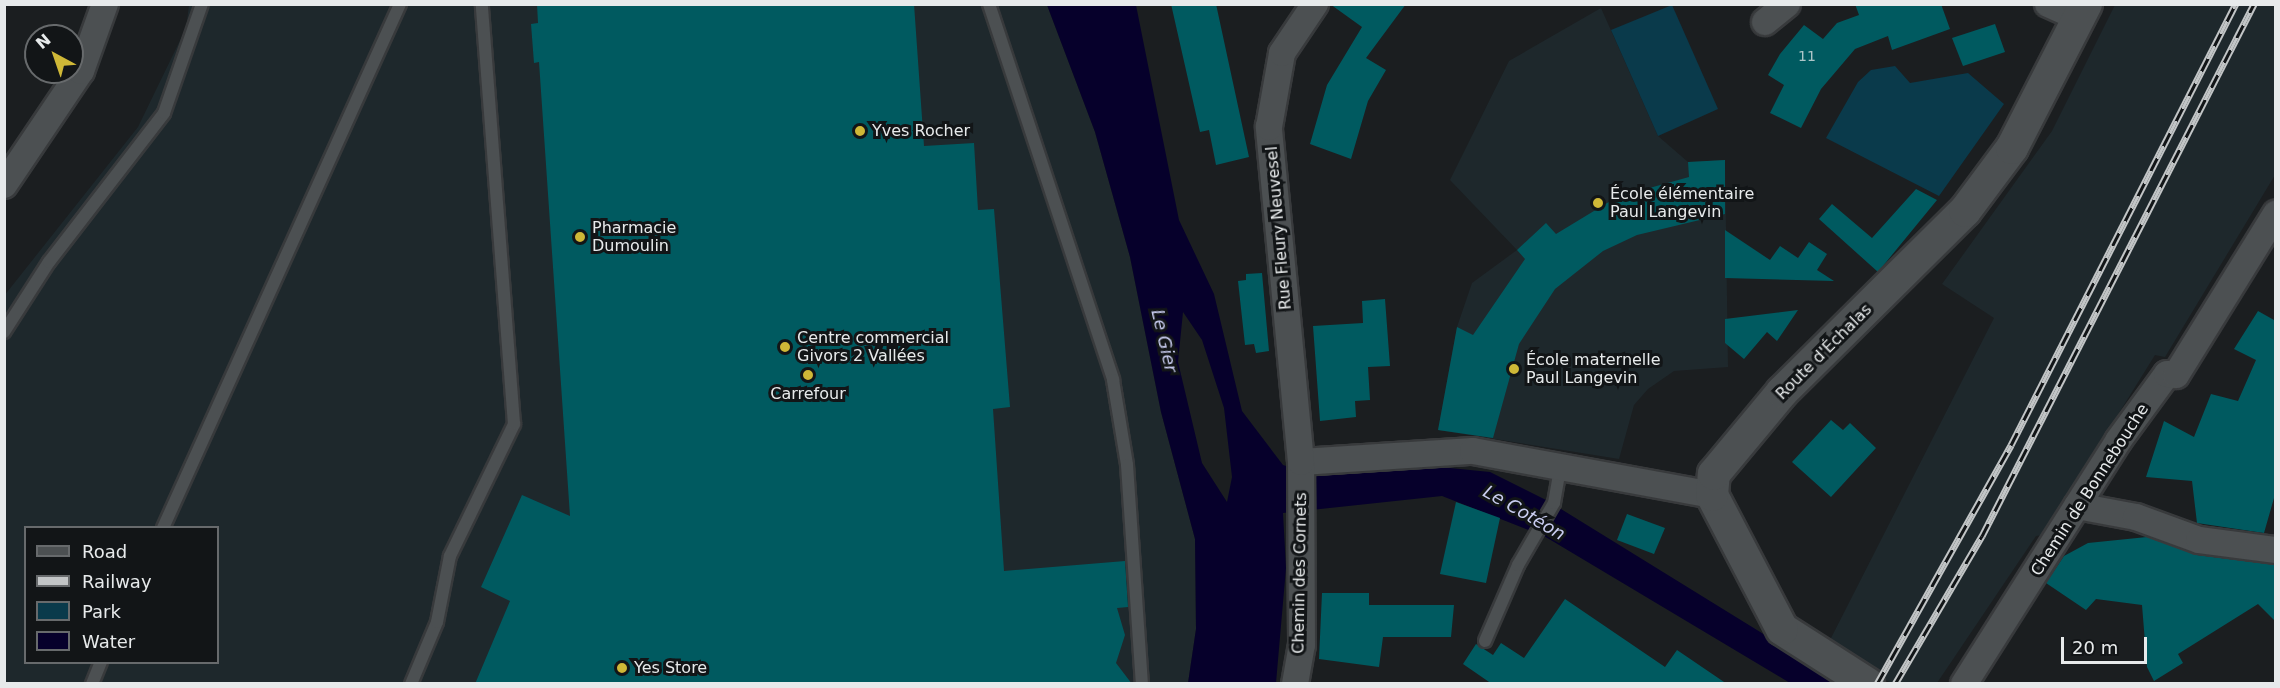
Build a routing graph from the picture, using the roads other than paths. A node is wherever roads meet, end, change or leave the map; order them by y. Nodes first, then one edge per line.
1 (105, 4) edge
2 (202, 4) edge
3 (400, 4) edge
4 (482, 4) edge
5 (989, 4) edge
6 (1315, 4) edge
7 (1788, 4) edge
8 (2048, 4) edge
9 (2083, 11) edge
10 (1765, 22) dead end
11 (4, 185) edge
12 (2276, 214) edge
13 (4, 332) edge
14 (1301, 462) junction
15 (1562, 465) junction
16 (1712, 495) junction
17 (2077, 506) junction
18 (163, 526) edge
19 (2276, 550) edge
20 (1485, 641) dead end
21 (101, 664) edge
22 (92, 684) edge
23 (411, 684) edge
24 (1142, 684) edge
25 (1295, 684) edge
26 (1868, 684) edge
27 (1964, 684) edge

1 - 11 street
2 - 13 lane
3 - 18 lane
4 - 23 lane
5 - 24 lane
6 - 14 street, Rue Fleury Neuvesel
7 - 10 street
8 - 9 street
9 - 16 street, Route d'Échalas
12 - 17 street, Chemin de Bonnebouche
14 - 15 street
14 - 25 street, Chemin des Cornets
15 - 16 street
15 - 20 lane
16 - 26 street
17 - 19 street
17 - 27 street, Chemin de Bonnebouche
21 - 22 lane

